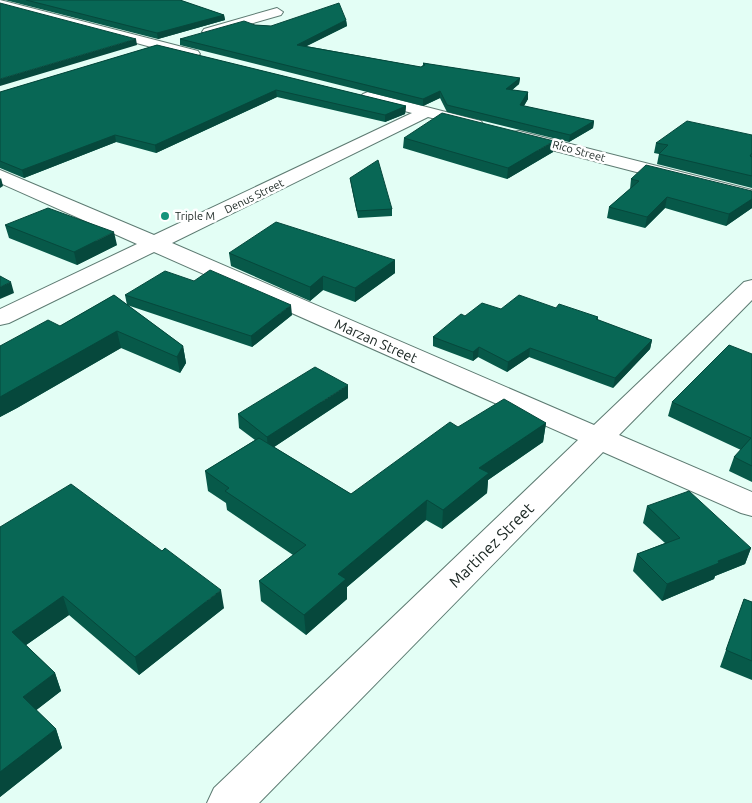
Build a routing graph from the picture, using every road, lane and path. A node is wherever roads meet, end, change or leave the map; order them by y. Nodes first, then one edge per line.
1 (33, 0) edge
2 (3, 4) edge
3 (277, 12) dead end
4 (158, 45) junction
5 (139, 51) edge
6 (206, 57) edge
7 (350, 93) edge
8 (426, 112) junction
9 (0, 176) edge
10 (752, 196) edge
11 (156, 244) junction
12 (752, 287) edge
13 (0, 318) edge
14 (598, 438) junction
15 (752, 505) edge
16 (229, 803) edge

1 - 2 street
2 - 4 street
3 - 4 street
4 - 5 street
4 - 6 street
7 - 8 street, Rico Street
8 - 10 street, Rico Street
8 - 11 street, Denus Street
9 - 11 street, Marzan Street
11 - 13 street, Denus Street
11 - 14 street, Marzan Street
12 - 14 street, Martinez Street
14 - 15 street, Marzan Street
14 - 16 street, Martinez Street

